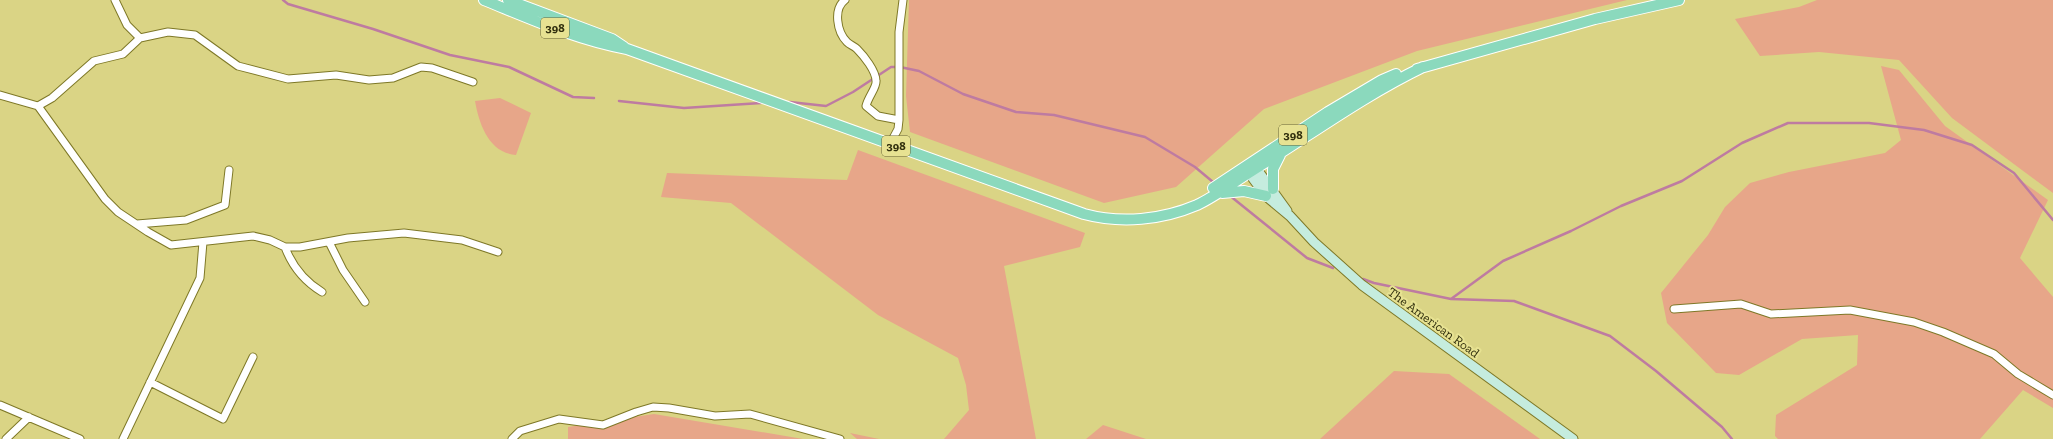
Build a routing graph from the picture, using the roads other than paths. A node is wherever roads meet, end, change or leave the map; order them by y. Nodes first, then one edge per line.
1 (114, 0) edge
2 (484, 0) edge
3 (508, 0) edge
4 (845, 0) edge
5 (903, 0) edge
6 (1679, 0) edge
7 (140, 38) junction
8 (627, 49) junction
9 (1423, 67) junction
10 (473, 82) dead end
11 (0, 96) edge
12 (38, 106) junction
13 (899, 120) junction
14 (890, 144) junction
15 (1282, 153) junction
16 (1251, 169) junction
17 (229, 170) dead end
18 (1270, 192) junction
19 (1214, 194) junction
20 (1167, 213) junction
21 (137, 224) junction
22 (202, 242) junction
23 (329, 242) junction
24 (285, 246) junction
25 (498, 252) dead end
26 (322, 292) dead end
27 (365, 302) dead end
28 (1674, 309) dead end
29 (253, 357) dead end
30 (150, 382) junction
31 (2053, 395) edge
32 (0, 405) edge
33 (29, 417) junction
34 (6, 439) edge
35 (80, 439) edge
36 (123, 439) edge
37 (512, 439) edge
38 (840, 439) edge
39 (1573, 439) edge

1 - 7 street
2 - 8 main road, 398
3 - 8 main road, 398
4 - 13 street
5 - 13 street
6 - 9 main road, 398
7 - 10 street
7 - 12 street
8 - 14 main road, 398
9 - 15 main road, 398
9 - 16 main road, 398
11 - 12 street
12 - 21 street
13 - 14 street
14 - 20 main road, 398
15 - 16 main road, 398
15 - 18 main road
16 - 18 main road, The American Road
16 - 19 main road, 398
16 - 20 main road, 398
17 - 21 street
18 - 19 main road
18 - 39 main road, The American Road
19 - 20 main road, 398
21 - 22 street
22 - 24 street
22 - 30 street
23 - 24 street
23 - 25 street
23 - 27 street
24 - 26 street
28 - 31 street
29 - 30 street
30 - 36 street
32 - 33 street
33 - 34 street
33 - 35 street
37 - 38 street

